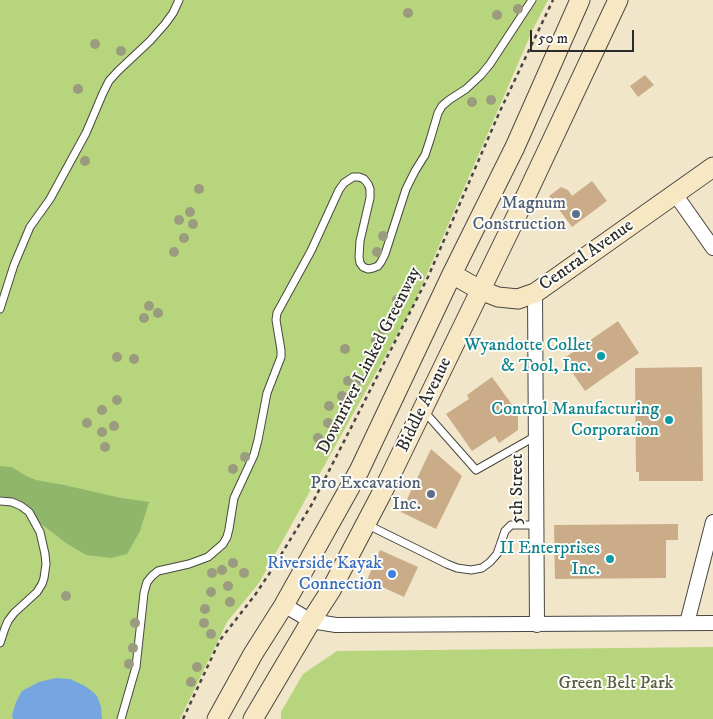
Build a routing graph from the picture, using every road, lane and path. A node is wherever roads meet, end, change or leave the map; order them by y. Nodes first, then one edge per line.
1 (179, 0) edge
2 (532, 0) edge
3 (553, 0) edge
4 (580, 0) edge
5 (618, 0) edge
6 (713, 167) edge
7 (675, 194) junction
8 (713, 248) edge
9 (452, 274) junction
10 (480, 290) junction
11 (535, 293) junction
12 (0, 309) edge
13 (423, 410) junction
14 (536, 436) junction
15 (0, 501) edge
16 (713, 522) edge
17 (365, 524) junction
18 (537, 525) junction
19 (284, 605) junction
20 (310, 621) junction
21 (687, 623) junction
22 (713, 623) edge
23 (537, 625) junction
24 (0, 643) edge
25 (121, 719) edge
26 (183, 719) edge
27 (217, 719) edge
28 (253, 719) edge

1 - 12 lane
2 - 25 lane
3 - 26 path, Downriver Linked Greenway
4 - 9 main road, Biddle Avenue
5 - 10 main road, Biddle Avenue
6 - 7 main road, Central Avenue
7 - 8 street
7 - 11 main road, Central Avenue
9 - 10 main road, Central Avenue
9 - 19 main road, Biddle Avenue
10 - 11 main road, Central Avenue
10 - 13 main road, Biddle Avenue
11 - 14 street, 5th Street
13 - 14 lane
13 - 17 main road, Biddle Avenue
14 - 18 street, 5th Street
15 - 24 lane
16 - 21 street
17 - 18 lane
17 - 20 main road, Biddle Avenue
18 - 23 street, 5th Street
19 - 20 street
19 - 27 main road, Biddle Avenue
20 - 23 street
20 - 28 main road, Biddle Avenue
21 - 22 street
21 - 23 street

